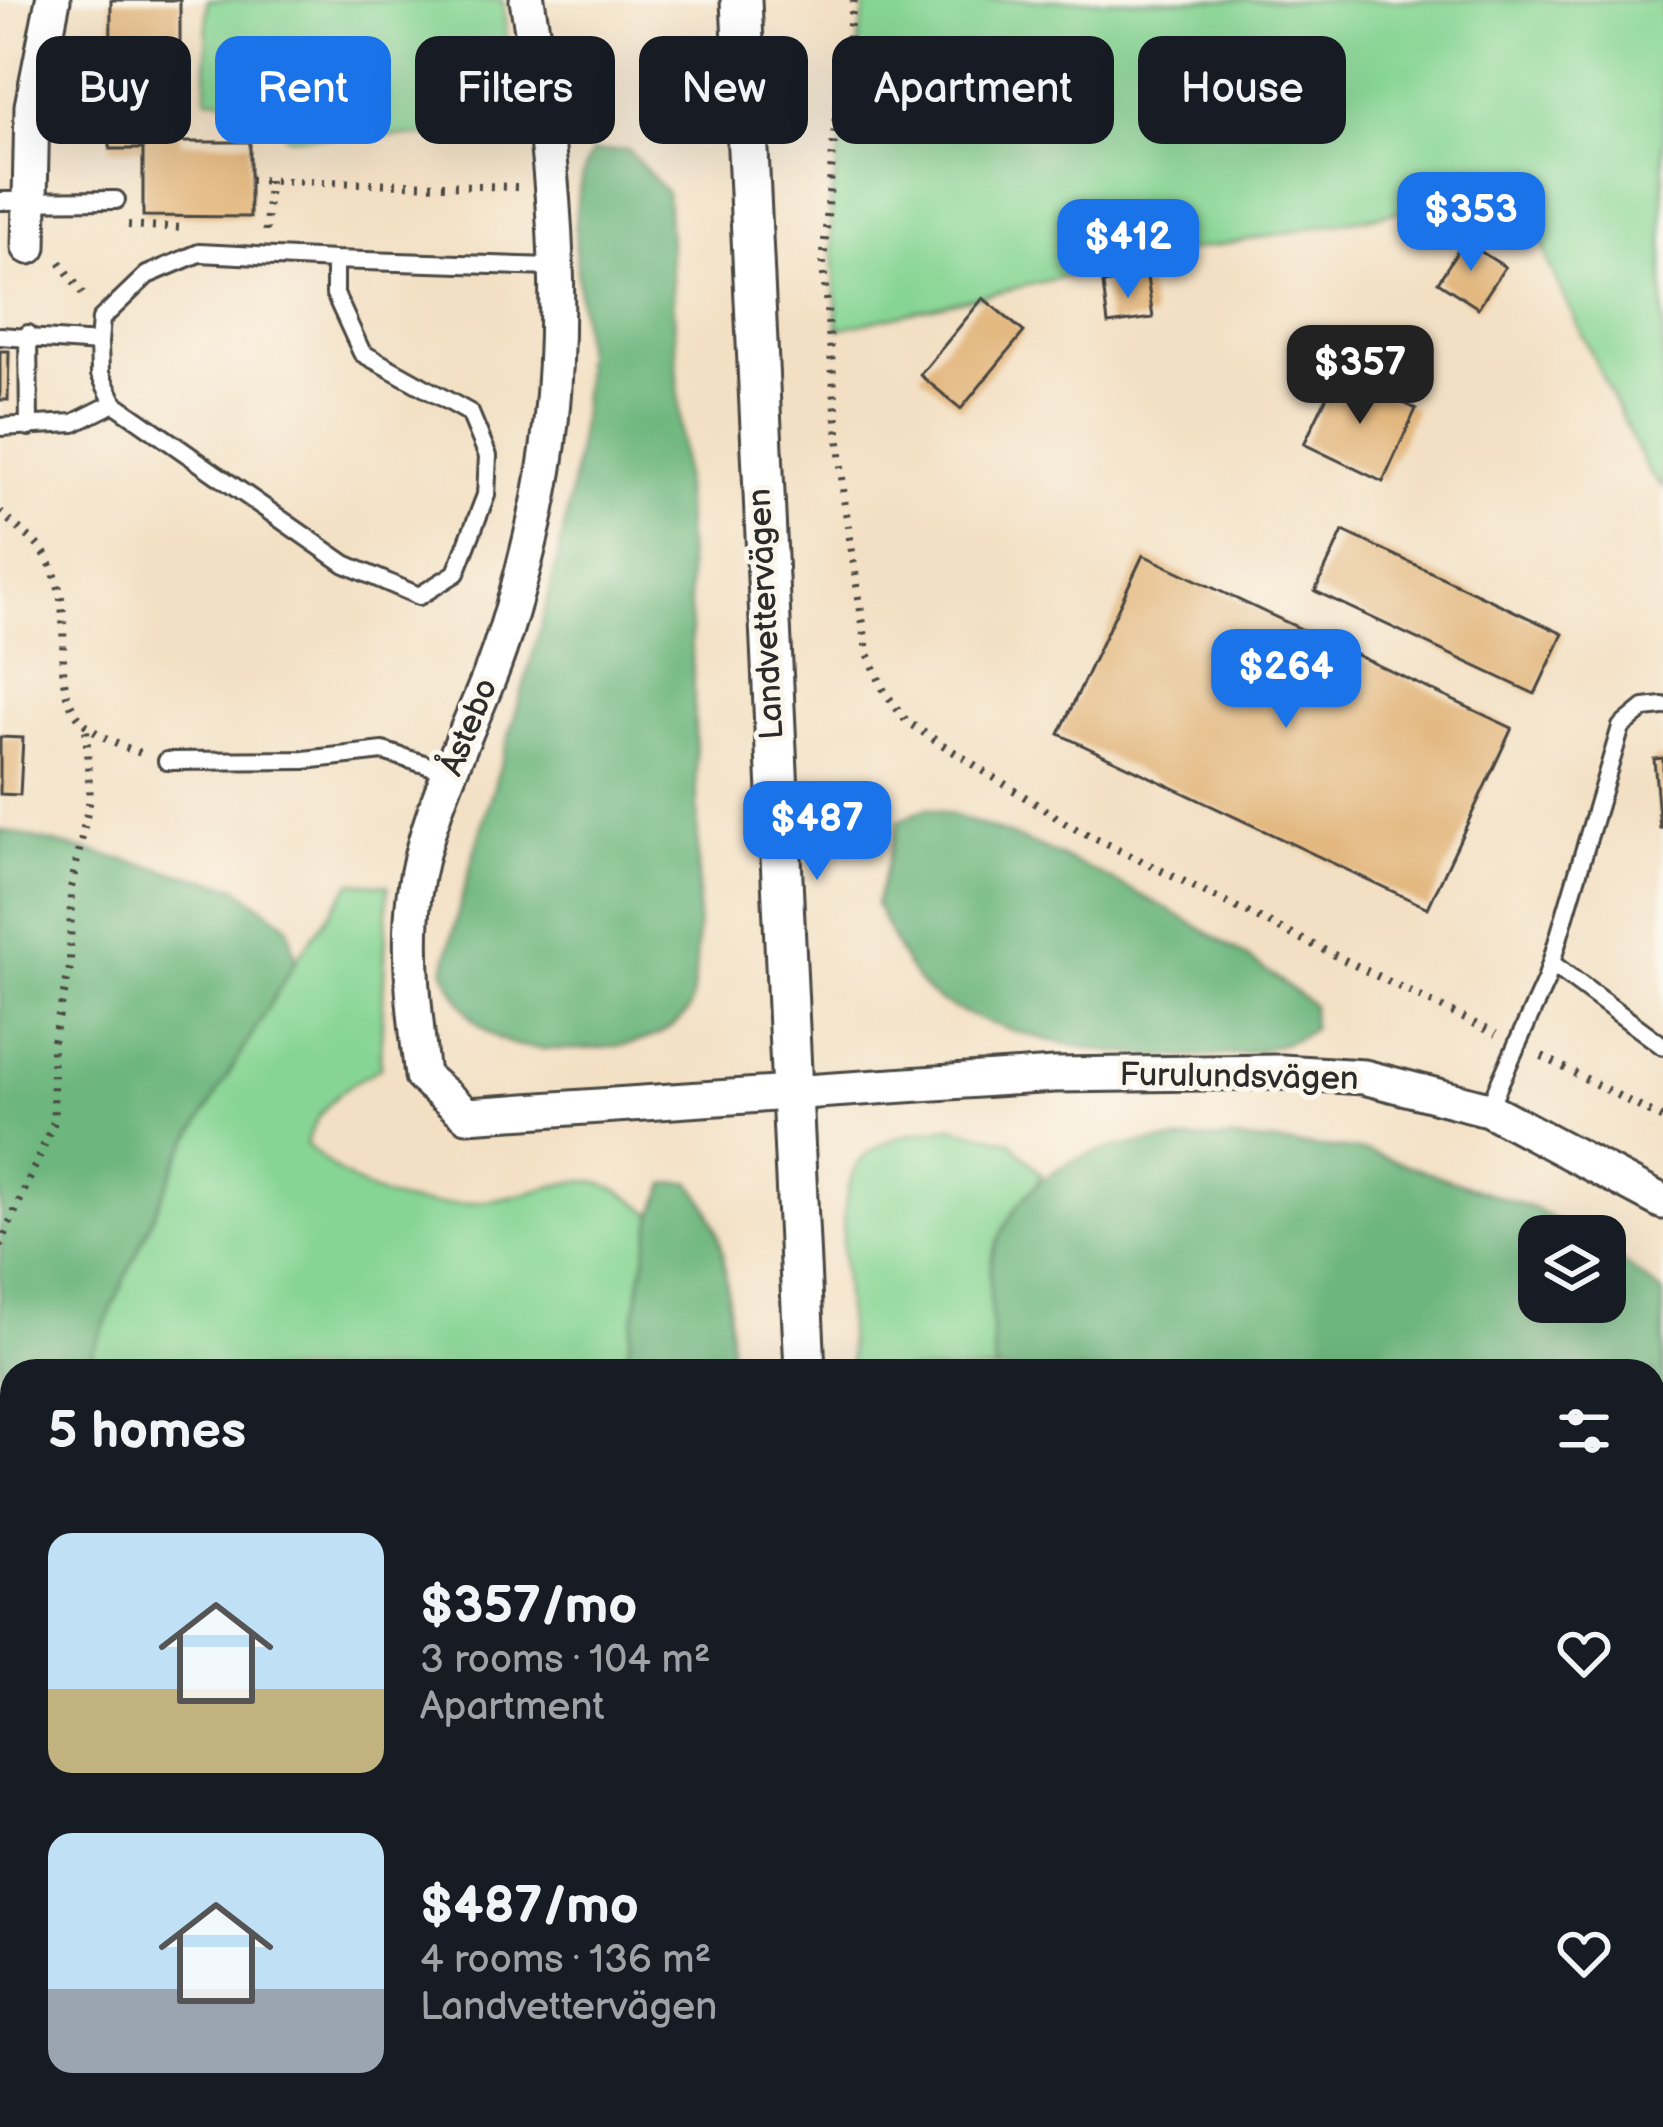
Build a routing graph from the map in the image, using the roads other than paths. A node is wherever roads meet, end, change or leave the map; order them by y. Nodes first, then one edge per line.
1 (53, 0) edge
2 (526, 0) edge
3 (741, 0) edge
4 (116, 200) dead end
5 (22, 217) edge
6 (335, 260) junction
7 (553, 266) junction
8 (28, 334) junction
9 (0, 336) edge
10 (99, 343) junction
11 (114, 403) junction
12 (0, 427) edge
13 (29, 427) junction
14 (1663, 706) edge
15 (167, 760) road end
16 (449, 772) junction
17 (1551, 962) junction
18 (1663, 1046) edge
19 (790, 1096) junction
20 (1488, 1109) junction
21 (1663, 1202) edge
22 (804, 1359) edge

1 - 5 street
2 - 7 street, Åstebo
3 - 19 street, Landvettervägen
4 - 5 lane
6 - 7 lane
6 - 10 lane
6 - 11 lane
7 - 16 street, Åstebo
8 - 9 lane
8 - 10 lane
8 - 13 lane
10 - 11 lane
11 - 13 lane
12 - 13 lane
14 - 17 lane
15 - 16 lane
16 - 19 street, Åstebo
17 - 18 lane
17 - 20 lane
19 - 20 street, Furulundsvägen
19 - 22 street, Landvettervägen
20 - 21 street, Furulundsvägen

